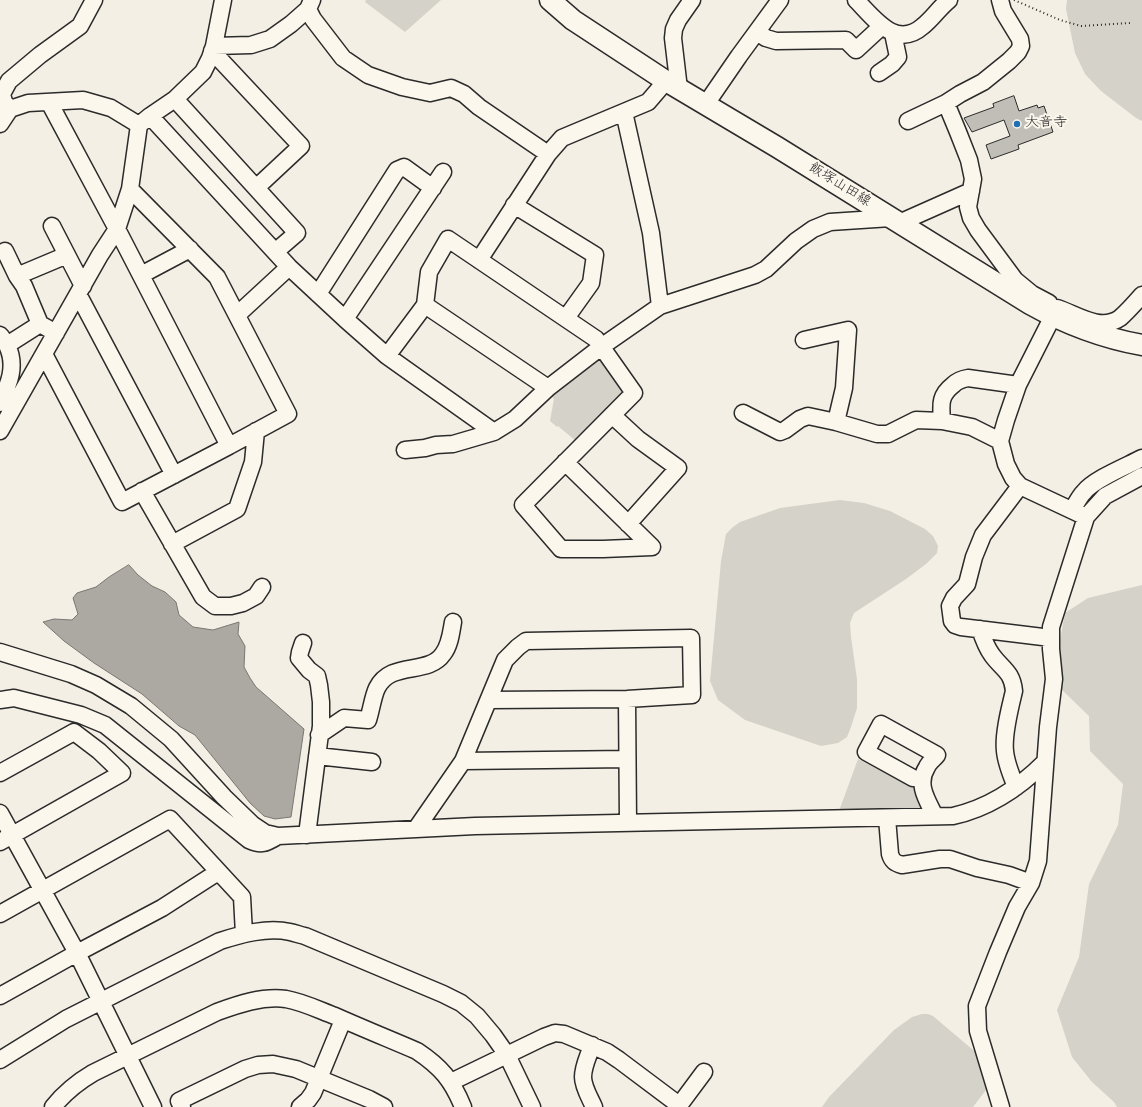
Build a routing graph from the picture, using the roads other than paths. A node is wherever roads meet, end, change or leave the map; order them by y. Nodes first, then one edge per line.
1 (94, 0) edge
2 (223, 0) edge
3 (550, 0) edge
4 (692, 0) edge
5 (780, 0) edge
6 (856, 0) edge
7 (949, 0) edge
8 (1000, 0) edge
9 (310, 4) edge
10 (887, 30) junction
11 (757, 32) junction
12 (213, 49) junction
13 (879, 73) dead end
14 (672, 85) junction
15 (174, 99) junction
16 (49, 102) junction
17 (946, 103) junction
18 (706, 104) junction
19 (10, 109) junction
20 (624, 112) junction
21 (144, 121) junction
22 (908, 121) dead end
23 (0, 124) edge
24 (548, 154) junction
25 (443, 172) dead end
26 (256, 188) junction
27 (433, 188) junction
28 (130, 189) junction
29 (971, 191) junction
30 (514, 206) junction
31 (895, 220) junction
32 (52, 226) dead end
33 (117, 229) junction
34 (190, 249) junction
35 (275, 252) junction
36 (67, 254) junction
37 (479, 260) junction
38 (8, 263) edge
39 (289, 267) junction
40 (140, 275) junction
41 (81, 290) junction
42 (318, 294) junction
43 (1142, 295) edge
44 (425, 306) junction
45 (660, 306) junction
46 (1055, 312) junction
47 (237, 315) junction
48 (566, 318) junction
49 (345, 319) junction
50 (40, 324) junction
51 (56, 333) junction
52 (804, 340) dead end
53 (1142, 345) edge
54 (601, 346) junction
55 (4, 347) edge
56 (44, 354) junction
57 (387, 356) junction
58 (1018, 385) junction
59 (548, 388) junction
60 (0, 403) edge
61 (743, 413) dead end
62 (612, 415) junction
63 (942, 421) junction
64 (836, 422) junction
65 (1, 428) edge
66 (256, 431) junction
67 (494, 432) junction
68 (1000, 441) junction
69 (229, 446) junction
70 (405, 450) dead end
71 (1142, 458) edge
72 (565, 462) junction
73 (174, 475) junction
74 (1142, 476) edge
75 (1020, 486) junction
76 (142, 491) junction
77 (1072, 510) junction
78 (1086, 517) junction
79 (628, 524) junction
80 (172, 544) junction
81 (262, 587) dead end
82 (453, 622) dead end
83 (980, 629) junction
84 (1051, 638) junction
85 (303, 643) dead end
86 (0, 652) edge
87 (627, 699) junction
88 (0, 700) edge
89 (489, 700) junction
90 (319, 735) junction
91 (317, 756) junction
92 (627, 759) junction
93 (463, 761) junction
94 (372, 762) dead end
95 (1045, 762) junction
96 (0, 772) edge
97 (913, 778) dead end
98 (1016, 787) junction
99 (0, 813) edge
100 (935, 816) junction
101 (887, 818) junction
102 (628, 823) junction
103 (416, 829) junction
104 (307, 834) junction
105 (278, 836) junction
106 (6, 838) edge
107 (218, 872) junction
108 (1031, 883) junction
109 (43, 890) junction
110 (0, 914) edge
111 (244, 934) junction
112 (77, 953) junction
113 (0, 996) edge
114 (101, 1001) junction
115 (343, 1020) junction
116 (592, 1045) junction
117 (507, 1055) junction
118 (129, 1056) junction
119 (0, 1060) edge
120 (704, 1072) dead end
121 (319, 1078) junction
122 (451, 1082) junction
123 (679, 1106) edge
124 (53, 1107) edge
125 (153, 1107) edge
126 (182, 1107) edge
127 (300, 1107) edge
128 (384, 1107) edge
129 (463, 1107) edge
130 (532, 1107) edge
131 (594, 1107) edge
132 (1001, 1107) edge

1 - 19 street
2 - 12 street
3 - 14 main road, 飯塚山田線
4 - 14 street
5 - 11 street
6 - 10 street
7 - 10 street
8 - 17 street
9 - 12 street
9 - 24 street
10 - 11 street
10 - 13 street
11 - 18 street
12 - 15 street
12 - 26 street
14 - 18 main road, 飯塚山田線
14 - 20 street
15 - 21 street
15 - 26 street
16 - 19 street
16 - 21 street
16 - 33 street
17 - 22 street
17 - 29 street
18 - 31 main road, 飯塚山田線
19 - 23 street
20 - 24 street
20 - 45 street
21 - 28 street
21 - 35 street
24 - 30 street
25 - 27 street
26 - 35 street
27 - 42 street
27 - 49 street
28 - 33 street
28 - 34 street
29 - 31 street
29 - 46 street
30 - 37 street
30 - 48 street
31 - 45 street
31 - 46 main road, 飯塚山田線
32 - 36 street
33 - 40 street
33 - 41 street
34 - 40 street
34 - 47 street
35 - 39 street
36 - 38 street
36 - 41 street
37 - 44 street
37 - 48 street
38 - 50 street
39 - 42 street
39 - 47 street
40 - 69 street
41 - 51 street
41 - 73 street
42 - 49 street
43 - 46 street
44 - 57 street
44 - 59 street
45 - 54 street
46 - 53 main road, 飯塚山田線
46 - 58 street
47 - 66 street
48 - 54 street
49 - 57 street
50 - 51 street
50 - 55 street
51 - 56 street
52 - 64 street
54 - 59 street
54 - 62 street
55 - 60 street
56 - 65 street
56 - 76 street
57 - 67 street
58 - 63 street
58 - 68 street
59 - 67 street
61 - 64 street
62 - 72 street
62 - 79 street
63 - 64 street
63 - 68 street
66 - 69 street
66 - 80 street
67 - 70 street
68 - 75 street
69 - 73 street
71 - 77 street
72 - 79 street
72 - 79 street
73 - 76 street
74 - 78 street
75 - 77 street
75 - 83 street
76 - 80 street
77 - 78 street
78 - 84 street
80 - 81 street
82 - 90 street
83 - 84 street
83 - 98 street
84 - 95 street
85 - 90 street
86 - 105 street
87 - 89 street
87 - 89 street
87 - 92 street
88 - 105 street
89 - 93 street
90 - 91 street
91 - 94 street
91 - 104 street
92 - 93 street
92 - 102 street
93 - 103 street
95 - 98 street
95 - 108 street
96 - 106 street
97 - 100 street
98 - 100 street
99 - 106 street
100 - 101 street
101 - 102 street
101 - 108 street
102 - 103 street
103 - 104 street
104 - 105 street
106 - 109 street
107 - 109 street
107 - 111 street
107 - 112 street
108 - 132 street
109 - 110 street
109 - 112 street
111 - 114 street
111 - 117 street
112 - 113 street
112 - 114 street
114 - 118 street
114 - 119 street
115 - 118 street
115 - 121 street
115 - 122 street
116 - 117 street
116 - 123 street
116 - 131 street
117 - 122 street
117 - 130 street
118 - 124 street
118 - 125 street
120 - 123 street
121 - 126 street
121 - 127 street
121 - 128 street
122 - 129 street

